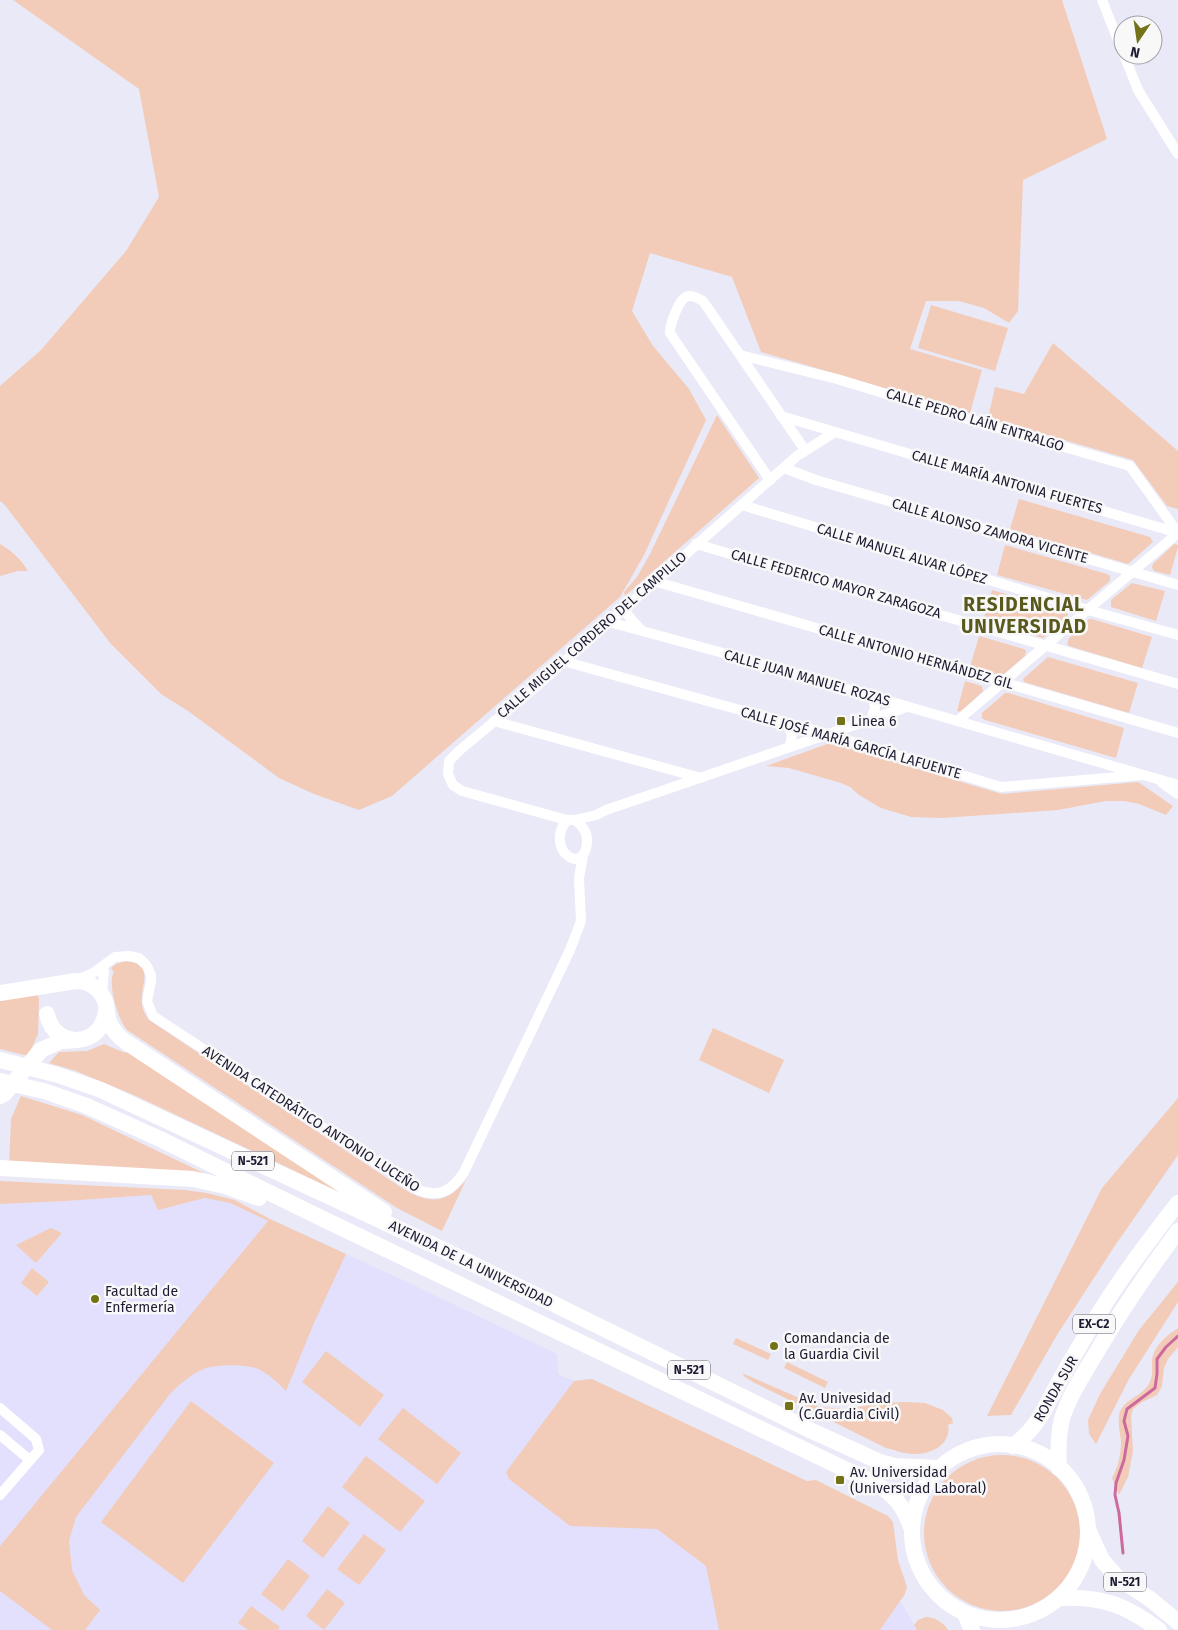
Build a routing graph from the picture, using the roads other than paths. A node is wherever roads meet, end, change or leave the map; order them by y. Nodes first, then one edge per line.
1 (1102, 0) edge
2 (1113, 28) edge
3 (1128, 65) edge
4 (1178, 154) edge
5 (740, 355) junction
6 (781, 416) junction
7 (835, 432) junction
8 (801, 453) junction
9 (784, 468) junction
10 (803, 476) junction
11 (770, 480) junction
12 (742, 505) junction
13 (710, 532) junction
14 (1178, 532) edge
15 (696, 544) junction
16 (718, 550) junction
17 (1133, 572) junction
18 (654, 581) junction
19 (1178, 585) edge
20 (624, 608) junction
21 (1088, 610) junction
22 (609, 622) junction
23 (642, 631) junction
24 (1178, 634) edge
25 (1047, 646) junction
26 (563, 661) junction
27 (1002, 682) junction
28 (1178, 684) edge
29 (873, 697) junction
30 (907, 707) junction
31 (871, 720) junction
32 (494, 721) junction
33 (957, 721) junction
34 (786, 723) junction
35 (1178, 733) edge
36 (827, 734) junction
37 (790, 747) junction
38 (1090, 760) junction
39 (1142, 775) junction
40 (701, 778) junction
41 (1155, 778) junction
42 (1089, 780) junction
43 (1178, 785) edge
44 (1178, 794) edge
45 (548, 815) junction
46 (596, 815) junction
47 (571, 820) junction
48 (585, 829) junction
49 (562, 830) junction
50 (568, 856) junction
51 (583, 856) junction
52 (578, 878) junction
53 (102, 967) junction
54 (72, 982) junction
55 (0, 993) edge
56 (104, 1004) junction
57 (47, 1014) junction
58 (78, 1040) junction
59 (41, 1050) junction
60 (0, 1060) edge
61 (1, 1094) edge
62 (0, 1168) edge
63 (1178, 1203) edge
64 (321, 1218) junction
65 (1178, 1231) edge
66 (446, 1250) junction
67 (0, 1408) edge
68 (0, 1435) edge
69 (1013, 1446) junction
70 (30, 1460) junction
71 (938, 1468) junction
72 (1059, 1468) junction
73 (0, 1495) edge
74 (911, 1527) junction
75 (1088, 1529) junction
76 (1060, 1598) junction
77 (965, 1614) junction
78 (1178, 1622) edge
79 (1021, 1624) edge
80 (972, 1630) edge
81 (1159, 1630) edge

1 - 2 street
3 - 4 street
5 - 6 street
5 - 11 street
5 - 14 street, CALLE PEDRO LAÍN ENTRALGO
6 - 7 street, CALLE MARÍA ANTONIA FUERTES
6 - 8 street
7 - 8 street, CALLE MIGUEL CORDERO DEL CAMPILLO
7 - 14 street, CALLE MARÍA ANTONIA FUERTES
8 - 9 street, CALLE MIGUEL CORDERO DEL CAMPILLO
8 - 10 street
9 - 10 street, CALLE ALONSO ZAMORA VICENTE
9 - 11 street, CALLE MIGUEL CORDERO DEL CAMPILLO
10 - 17 street, CALLE ALONSO ZAMORA VICENTE
11 - 12 street, CALLE MIGUEL CORDERO DEL CAMPILLO
12 - 13 street, CALLE MIGUEL CORDERO DEL CAMPILLO
12 - 21 street, CALLE MANUEL ALVAR LÓPEZ
13 - 15 street, CALLE MIGUEL CORDERO DEL CAMPILLO
13 - 16 street
14 - 17 street
15 - 16 street, CALLE FEDERICO MAYOR ZARAGOZA
15 - 18 street, CALLE MIGUEL CORDERO DEL CAMPILLO
16 - 25 street, CALLE FEDERICO MAYOR ZARAGOZA
17 - 19 street, CALLE ALONSO ZAMORA VICENTE
17 - 21 street
18 - 20 street, CALLE MIGUEL CORDERO DEL CAMPILLO
18 - 27 street, CALLE ANTONIO HERNÁNDEZ GIL
20 - 22 street, CALLE MIGUEL CORDERO DEL CAMPILLO
20 - 23 street
21 - 24 street, CALLE MANUEL ALVAR LÓPEZ
21 - 25 street
22 - 23 street, CALLE JUAN MANUEL ROZAS
22 - 26 street, CALLE MIGUEL CORDERO DEL CAMPILLO
23 - 29 street, CALLE JUAN MANUEL ROZAS
25 - 27 street
25 - 28 street, CALLE FEDERICO MAYOR ZARAGOZA
26 - 32 street, CALLE MIGUEL CORDERO DEL CAMPILLO
26 - 34 street, CALLE JOSÉ MARÍA GARCÍA LAFUENTE
27 - 33 street
27 - 35 street, CALLE ANTONIO HERNÁNDEZ GIL
29 - 30 street, CALLE JUAN MANUEL ROZAS
29 - 31 street
30 - 31 street
30 - 33 street, CALLE JUAN MANUEL ROZAS
31 - 36 street
32 - 40 street
32 - 45 street, CALLE MIGUEL CORDERO DEL CAMPILLO
33 - 38 street, CALLE JUAN MANUEL ROZAS
34 - 36 street, CALLE JOSÉ MARÍA GARCÍA LAFUENTE
34 - 37 street
36 - 37 street
36 - 42 street, CALLE JOSÉ MARÍA GARCÍA LAFUENTE
37 - 40 street
38 - 39 street, CALLE JUAN MANUEL ROZAS
38 - 42 street
39 - 41 street, CALLE JUAN MANUEL ROZAS
39 - 42 street, CALLE JOSÉ MARÍA GARCÍA LAFUENTE
40 - 46 street
41 - 43 street, CALLE JUAN MANUEL ROZAS
41 - 44 street
45 - 47 street, CALLE MIGUEL CORDERO DEL CAMPILLO
45 - 49 street
46 - 47 street
46 - 48 street
47 - 48 street
47 - 49 street
48 - 51 street
49 - 50 street
50 - 51 street
50 - 52 street, AVENIDA CATEDRÁTICO ANTONIO LUCEÑO
51 - 52 street, AVENIDA CATEDRÁTICO ANTONIO LUCEÑO
52 - 53 street, AVENIDA CATEDRÁTICO ANTONIO LUCEÑO
53 - 54 street, AVENIDA CATEDRÁTICO ANTONIO LUCEÑO
53 - 56 street
54 - 55 main road
54 - 56 main road
54 - 57 main road
56 - 58 main road
56 - 66 main road
57 - 58 main road
57 - 59 main road
58 - 59 main road
59 - 61 main road
60 - 66 main road, AVENIDA DE LA UNIVERSIDAD / N-521
61 - 64 main road, AVENIDA DE LA UNIVERSIDAD / N-521
62 - 64 main road
63 - 69 main road, RONDA SUR / EX-C2
64 - 74 main road, AVENIDA DE LA UNIVERSIDAD / N-521
65 - 72 main road, RONDA SUR / EX-C2
66 - 71 main road, AVENIDA DE LA UNIVERSIDAD / N-521
67 - 70 street
68 - 70 street
69 - 71 main road, N-521
69 - 72 main road, N-521
70 - 73 street
71 - 74 main road, N-521
72 - 75 main road, N-521
74 - 77 main road, N-521
75 - 76 main road, N-521
75 - 78 main road, N-521
76 - 79 main road, N-521
76 - 81 main road, N-521
77 - 79 main road, N-521
77 - 80 main road

